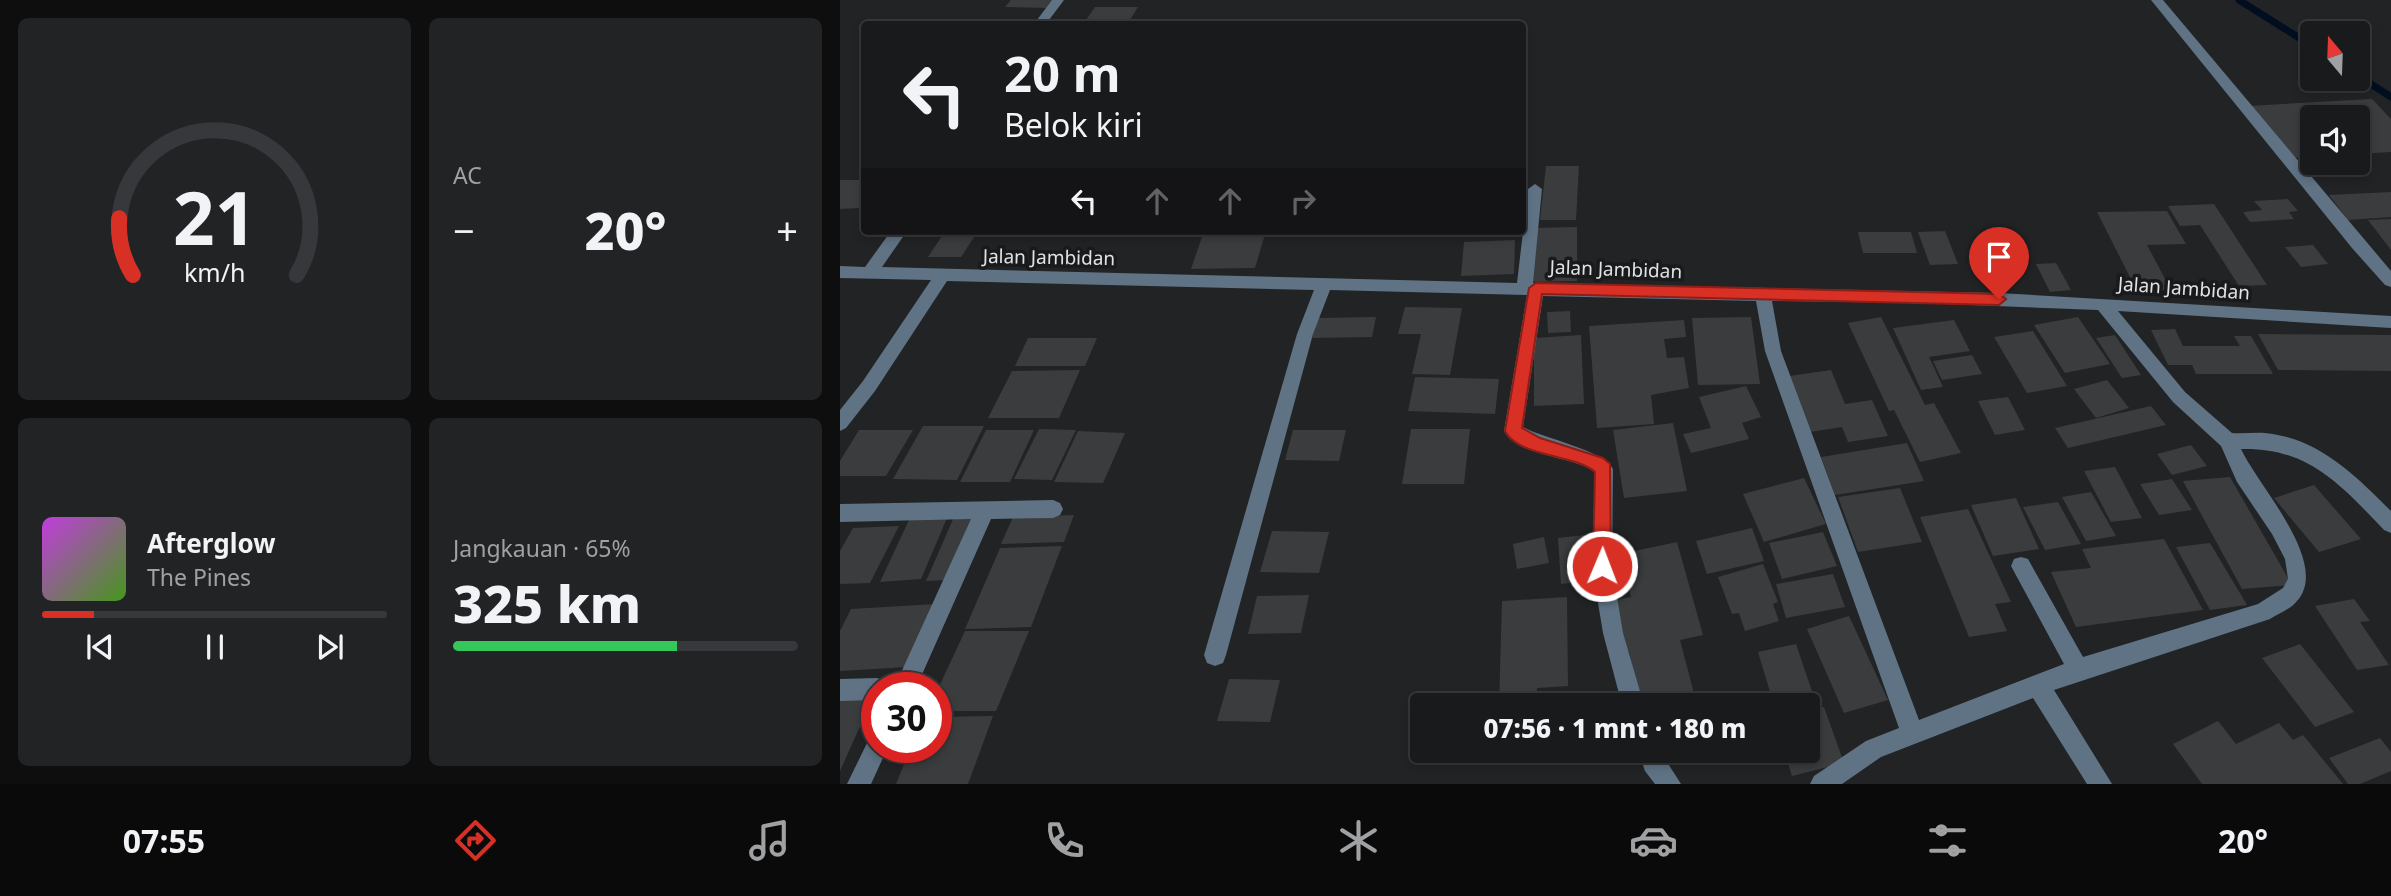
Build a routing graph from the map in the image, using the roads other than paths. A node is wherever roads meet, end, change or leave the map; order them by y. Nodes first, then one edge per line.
1 (1058, 0) edge
2 (2157, 0) edge
3 (1042, 21) edge
4 (1535, 190) dead end
5 (896, 235) edge
6 (840, 272) edge
7 (870, 272) junction
8 (942, 276) junction
9 (2391, 281) edge
10 (1325, 282) junction
11 (1530, 288) junction
12 (1763, 295) junction
13 (2102, 304) junction
14 (2391, 322) edge
15 (840, 423) edge
16 (2228, 441) junction
17 (1052, 509) dead end
18 (985, 510) junction
19 (840, 513) edge
20 (2391, 524) edge
21 (2021, 566) dead end
22 (1215, 655) dead end
23 (2078, 669) junction
24 (912, 672) edge
25 (2038, 685) junction
26 (840, 690) edge
27 (861, 690) edge
28 (1630, 693) edge
29 (1912, 733) junction
30 (869, 763) edge
31 (1653, 763) edge
32 (859, 784) edge
33 (1669, 784) edge
34 (1822, 784) edge
35 (2099, 784) edge

1 - 3 street
2 - 9 street
4 - 11 street
5 - 7 street
6 - 7 street, Jalan Jambidan
7 - 8 street, Jalan Jambidan
8 - 10 street, Jalan Jambidan
8 - 15 street
10 - 11 street, Jalan Jambidan
10 - 22 street
11 - 12 street, Jalan Jambidan
11 - 28 street
12 - 13 street, Jalan Jambidan
12 - 29 street
13 - 14 street, Jalan Jambidan
13 - 16 street
16 - 20 street
16 - 23 street
17 - 18 street
18 - 19 street
18 - 24 street
21 - 23 street
23 - 25 street
25 - 29 street
25 - 35 street
26 - 27 street
29 - 34 street
30 - 32 street
31 - 33 street

